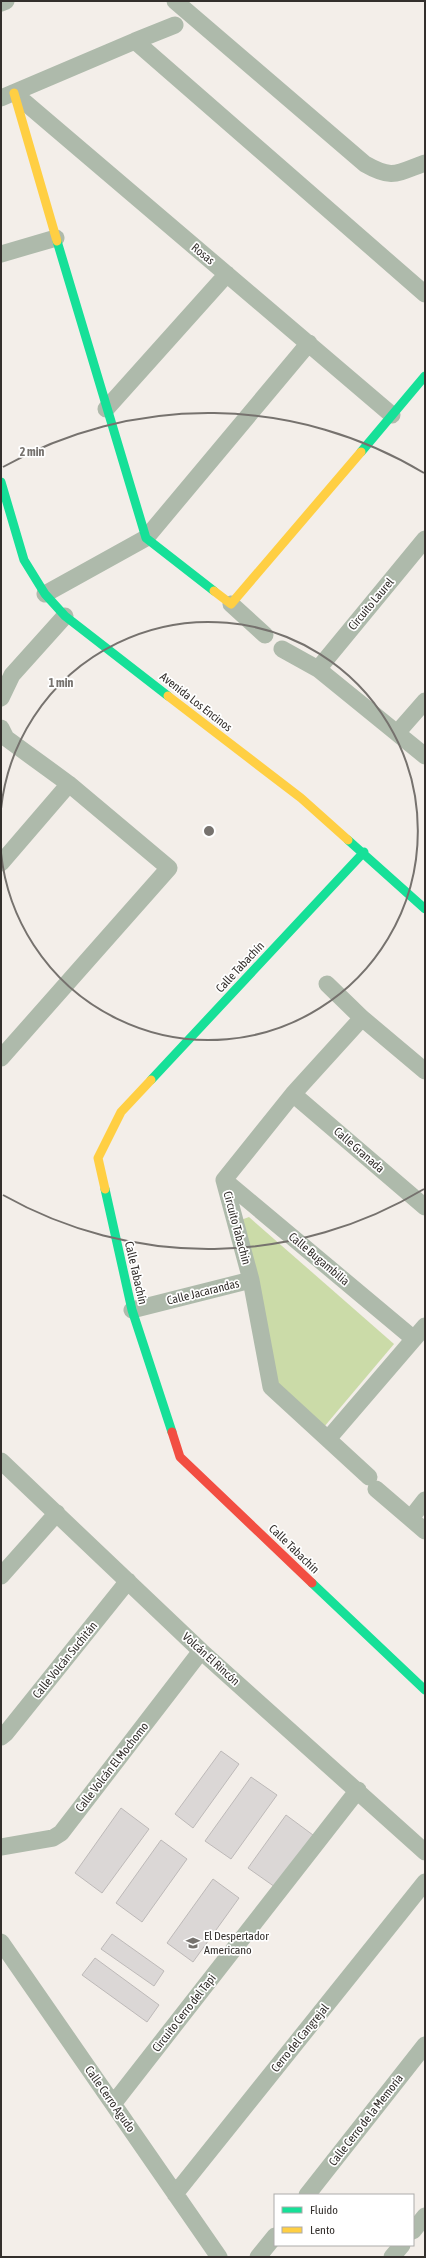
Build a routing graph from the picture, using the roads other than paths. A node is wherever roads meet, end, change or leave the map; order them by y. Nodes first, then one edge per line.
1 (6, 1) edge
2 (174, 1) edge
3 (1, 3) edge
4 (175, 25) dead end
5 (135, 41) junction
6 (7, 96) edge
7 (425, 163) edge
8 (56, 238) junction
9 (1, 254) edge
10 (227, 274) junction
11 (425, 294) edge
12 (309, 344) junction
13 (425, 376) edge
14 (106, 409) junction
15 (392, 414) junction
16 (1, 482) edge
17 (146, 538) junction
18 (425, 540) edge
19 (45, 594) junction
20 (230, 604) junction
21 (64, 616) junction
22 (265, 635) dead end
23 (282, 649) dead end
24 (318, 669) junction
25 (1, 698) edge
26 (425, 701) edge
27 (1, 728) edge
28 (397, 732) junction
29 (425, 756) edge
30 (69, 784) junction
31 (364, 852) junction
32 (1, 863) edge
33 (425, 908) edge
34 (327, 984) dead end
35 (362, 1018) junction
36 (1, 1058) edge
37 (425, 1071) edge
38 (293, 1094) junction
39 (224, 1180) junction
40 (425, 1207) edge
41 (250, 1280) junction
42 (132, 1310) junction
43 (425, 1326) edge
44 (414, 1338) junction
45 (328, 1439) junction
46 (1, 1461) edge
47 (425, 1500) edge
48 (57, 1513) junction
49 (411, 1518) junction
50 (425, 1531) edge
51 (1, 1576) edge
52 (128, 1581) junction
53 (201, 1651) junction
54 (425, 1690) edge
55 (1, 1737) edge
56 (358, 1790) junction
57 (4, 1851) edge
58 (425, 1852) edge
59 (425, 1882) edge
60 (1, 1942) edge
61 (425, 2045) edge
62 (113, 2104) junction
63 (175, 2194) junction
64 (308, 2194) edge
65 (425, 2216) edge
66 (414, 2230) edge
67 (274, 2237) edge
68 (401, 2246) edge
69 (219, 2257) edge
70 (258, 2257) edge
71 (392, 2257) edge

1 - 3 street
2 - 7 street
4 - 5 street
5 - 6 street
5 - 11 street
6 - 8 street
6 - 10 street, Rosas
8 - 9 street
8 - 14 street
10 - 12 street, Rosas
10 - 14 street
12 - 15 street, Rosas
12 - 17 street
13 - 15 street
14 - 17 street
15 - 20 street
16 - 19 street, Avenida Los Encinos
17 - 19 street
17 - 20 street
18 - 24 street, Circuito Laurel
19 - 21 street, Avenida Los Encinos
20 - 22 street
21 - 25 street
21 - 31 street, Avenida Los Encinos
23 - 24 street
24 - 28 street
26 - 28 street
27 - 30 street
28 - 29 street
30 - 32 street
30 - 36 street
31 - 33 street, Avenida Los Encinos
31 - 42 street, Calle Tabachín
34 - 35 street
35 - 37 street
35 - 38 street, Circuito Tabachin
38 - 39 street, Circuito Tabachin
38 - 40 street, Calle Granada
39 - 41 street, Circuito Tabachin
39 - 44 street, Calle Bugambilia
41 - 42 street, Calle Jacarandas
41 - 45 street, Circuito Tabachin
42 - 54 street, Calle Tabachín
43 - 44 street
44 - 45 street
45 - 49 street, Circuito Tabachin
46 - 48 street, Volcán El Rincón
47 - 49 street
48 - 51 street
48 - 52 street, Volcán El Rincón
49 - 50 street, Circuito Tabachin
52 - 53 street, Volcán El Rincón
52 - 55 street, Calle Volcán Suchitán
53 - 56 street, Volcán El Rincón
53 - 57 street, Calle Volcán El Mochomo
56 - 58 street, Volcán El Rincón
56 - 62 street, Circuito Cerro del Tapi
59 - 63 street, Cerro del Cangrejal
60 - 62 street, Calle Cerro Agudo
61 - 64 street, Calle Cerro de la Memoria
62 - 63 street, Calle Cerro Agudo
63 - 69 street, Calle Cerro Agudo
65 - 66 street
67 - 70 street
68 - 71 street

